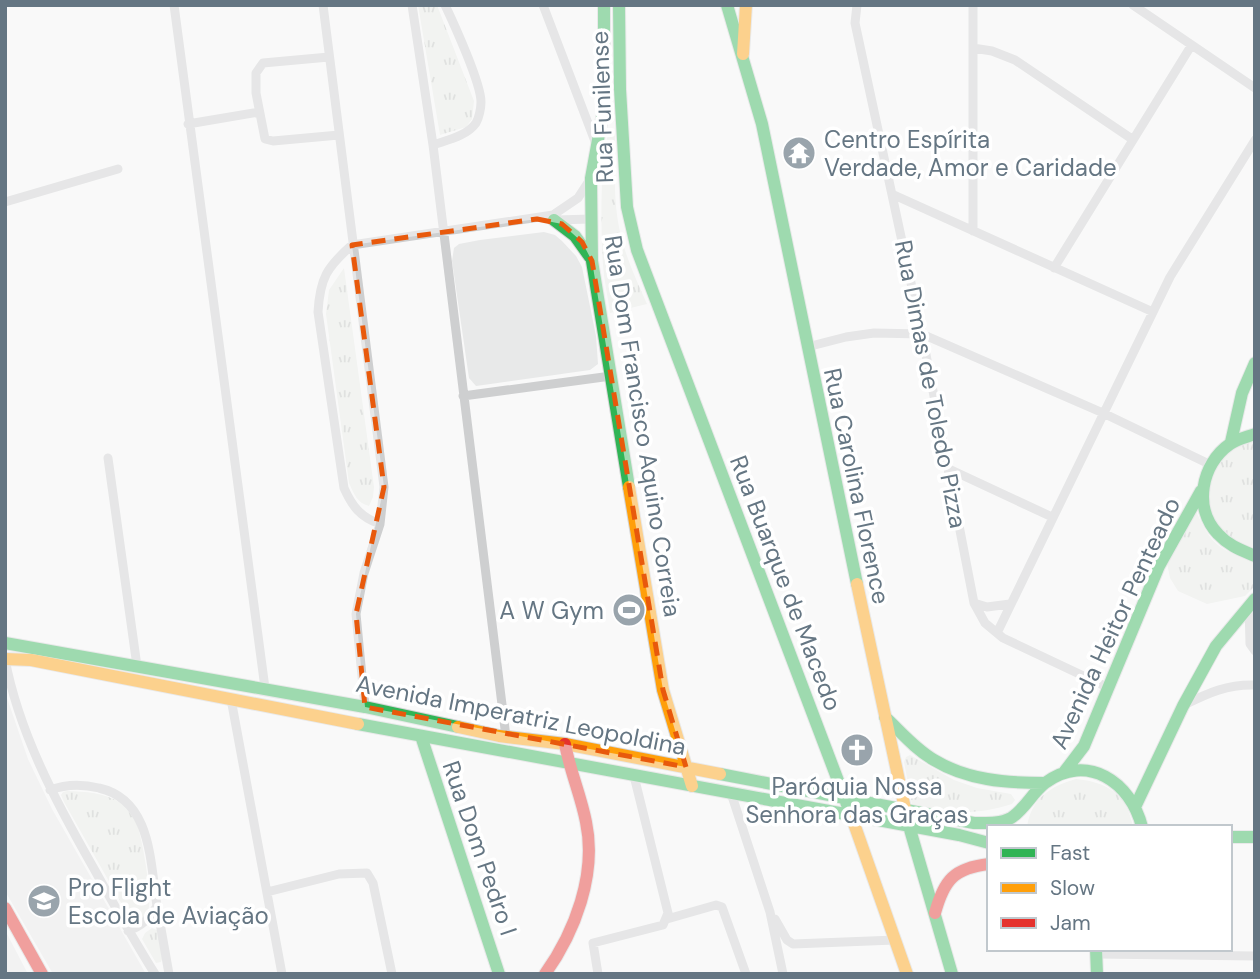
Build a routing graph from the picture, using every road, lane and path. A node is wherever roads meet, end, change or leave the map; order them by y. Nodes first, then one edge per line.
1 (174, 5) edge
2 (323, 5) edge
3 (412, 5) edge
4 (445, 5) edge
5 (543, 5) edge
6 (604, 5) edge
7 (619, 5) edge
8 (727, 5) edge
9 (746, 5) edge
10 (857, 5) edge
11 (974, 5) edge
12 (1133, 5) edge
13 (1191, 46) junction
14 (973, 48) junction
15 (329, 57) junction
16 (743, 58) junction
17 (1255, 89) edge
18 (259, 111) junction
19 (188, 124) junction
20 (339, 135) junction
21 (1132, 139) junction
22 (1255, 140) edge
23 (596, 144) junction
24 (433, 145) junction
25 (118, 169) dead end
26 (591, 178) junction
27 (894, 195) junction
28 (5, 202) edge
29 (627, 207) joint
30 (537, 219) junction
31 (591, 219) junction
32 (554, 220) junction
33 (973, 231) junction
34 (442, 232) junction
35 (352, 245) junction
36 (592, 261) junction
37 (1054, 268) junction
38 (1153, 312) junction
39 (922, 334) junction
40 (807, 347) junction
41 (1255, 363) edge
42 (611, 376) junction
43 (463, 396) junction
44 (1103, 413) junction
45 (1255, 434) edge
46 (1231, 442) junction
47 (108, 458) dead end
48 (1209, 464) junction
49 (949, 469) junction
50 (1201, 491) junction
51 (1052, 517) junction
52 (380, 524) junction
53 (1255, 555) edge
54 (974, 603) junction
55 (1252, 603) edge
56 (1010, 604) junction
57 (997, 633) junction
58 (5, 643) edge
59 (1255, 651) edge
60 (5, 659) edge
61 (137, 666) junction
62 (1255, 685) edge
63 (265, 688) junction
64 (1109, 688) junction
65 (231, 699) junction
66 (365, 706) junction
67 (1183, 706) junction
68 (884, 717) junction
69 (440, 723) junction
70 (421, 736) junction
71 (506, 737) junction
72 (565, 744) junction
73 (568, 763) junction
74 (685, 767) junction
75 (1065, 771) junction
76 (634, 776) junction
77 (1044, 783) junction
78 (692, 786) junction
79 (50, 790) junction
80 (731, 793) junction
81 (846, 800) junction
82 (1136, 804) junction
83 (1023, 807) junction
84 (905, 811) junction
85 (851, 815) junction
86 (1020, 825) edge
87 (1141, 825) edge
88 (909, 826) junction
89 (1232, 836) edge
90 (1255, 837) edge
91 (987, 843) edge
92 (987, 864) edge
93 (267, 892) junction
94 (157, 906) junction
95 (5, 908) edge
96 (770, 912) junction
97 (935, 913) junction
98 (668, 916) junction
99 (128, 931) junction
100 (895, 940) junction
101 (1096, 951) edge
102 (1255, 956) edge
103 (500, 973) edge
104 (42, 974) edge
105 (155, 974) edge
106 (169, 974) edge
107 (282, 974) edge
108 (392, 974) edge
109 (545, 974) edge
110 (597, 974) edge
111 (746, 974) edge
112 (783, 974) edge
113 (907, 974) edge
114 (953, 974) edge
115 (1097, 974) edge

1 - 19 street
2 - 15 street
3 - 24 street
4 - 24 street
5 - 23 street
6 - 23 main road, Rua Dom Francisco Aquino Correia
7 - 29 main road, Rua Funilense
8 - 16 main road, Rua Carolina Florence
9 - 16 main road
10 - 27 street, Rua Dimas de Toledo Pizza
11 - 14 street
12 - 13 street
13 - 17 street
13 - 21 street
14 - 21 street
14 - 33 street
15 - 18 street
15 - 20 street
16 - 40 main road, Rua Carolina Florence
18 - 19 street
18 - 20 street
19 - 63 street
20 - 35 street
21 - 37 street
22 - 38 street
23 - 26 main road, Rua Dom Francisco Aquino Correia
24 - 34 street
25 - 28 street
26 - 30 street
26 - 31 main road, Rua Dom Francisco Aquino Correia
27 - 33 street
27 - 39 street, Rua Dimas de Toledo Pizza
29 - 81 main road, Rua Buarque de Macedo
30 - 32 street
30 - 34 street
31 - 32 street
31 - 36 main road, Rua Dom Francisco Aquino Correia
32 - 36 main road
33 - 37 street
34 - 35 street
34 - 43 street
35 - 52 street
35 - 52 street
36 - 42 main road, Rua Dom Francisco Aquino Correia
37 - 38 street
38 - 44 street
39 - 40 street
39 - 44 street
39 - 49 street, Rua Dimas de Toledo Pizza
40 - 68 main road, Rua Carolina Florence
41 - 46 main road
42 - 43 street
42 - 74 main road, Rua Dom Francisco Aquino Correia
43 - 71 street
44 - 48 street
44 - 51 street
45 - 46 main road
46 - 48 main road
47 - 61 street
48 - 50 main road, Avenida Heitor Penteado
49 - 51 street
49 - 54 street, Rua Dimas de Toledo Pizza
50 - 53 main road
50 - 64 main road, Avenida Heitor Penteado
51 - 56 street
52 - 66 street
54 - 56 street
54 - 57 street, Rua Dimas de Toledo Pizza
55 - 59 street
55 - 67 main road
56 - 57 street
57 - 64 street, Rua Dimas de Toledo Pizza
58 - 61 main road, Avenida Imperatriz Leopoldina
60 - 65 main road, Avenida Imperatriz Leopoldina
60 - 79 street
61 - 63 main road, Avenida Imperatriz Leopoldina
62 - 67 street
63 - 66 main road, Avenida Imperatriz Leopoldina
64 - 75 main road, Avenida Heitor Penteado
65 - 70 main road, Avenida Imperatriz Leopoldina
65 - 93 street
66 - 69 main road, Avenida Imperatriz Leopoldina
67 - 82 main road
68 - 77 main road
68 - 84 main road, Rua Carolina Florence
69 - 70 main road
69 - 71 main road, Avenida Imperatriz Leopoldina
70 - 73 main road, Avenida Imperatriz Leopoldina
70 - 103 main road, Rua Dom Pedro I
71 - 72 main road, Avenida Imperatriz Leopoldina
72 - 73 main road
72 - 74 main road, Avenida Imperatriz Leopoldina
73 - 76 main road, Avenida Imperatriz Leopoldina
73 - 109 main road
74 - 78 main road, Rua Dom Francisco Aquino Correia
74 - 81 main road, Avenida Imperatriz Leopoldina
75 - 77 main road
75 - 82 main road
76 - 78 main road, Avenida Imperatriz Leopoldina
76 - 98 street
77 - 83 main road
78 - 80 main road, Avenida Imperatriz Leopoldina
79 - 94 street
79 - 99 street
80 - 85 main road, Avenida Imperatriz Leopoldina
80 - 96 street
81 - 84 main road, Avenida Imperatriz Leopoldina
81 - 85 main road, Rua Buarque de Macedo
82 - 87 main road
83 - 84 main road, Avenida Imperatriz Leopoldina
83 - 86 main road
84 - 88 main road, Rua Carolina Florence
85 - 88 main road, Avenida Imperatriz Leopoldina
85 - 100 main road, Rua Buarque de Macedo
88 - 91 main road, Avenida Imperatriz Leopoldina
88 - 97 main road, Rua Carolina Florence
89 - 90 main road
92 - 97 main road
93 - 107 street
93 - 108 street
94 - 99 street
94 - 106 street
95 - 104 main road
96 - 100 street
96 - 112 street
97 - 114 main road, Rua Carolina Florence
98 - 110 street
98 - 111 street
99 - 105 street
100 - 113 main road, Rua Buarque de Macedo
101 - 102 street
101 - 115 main road

